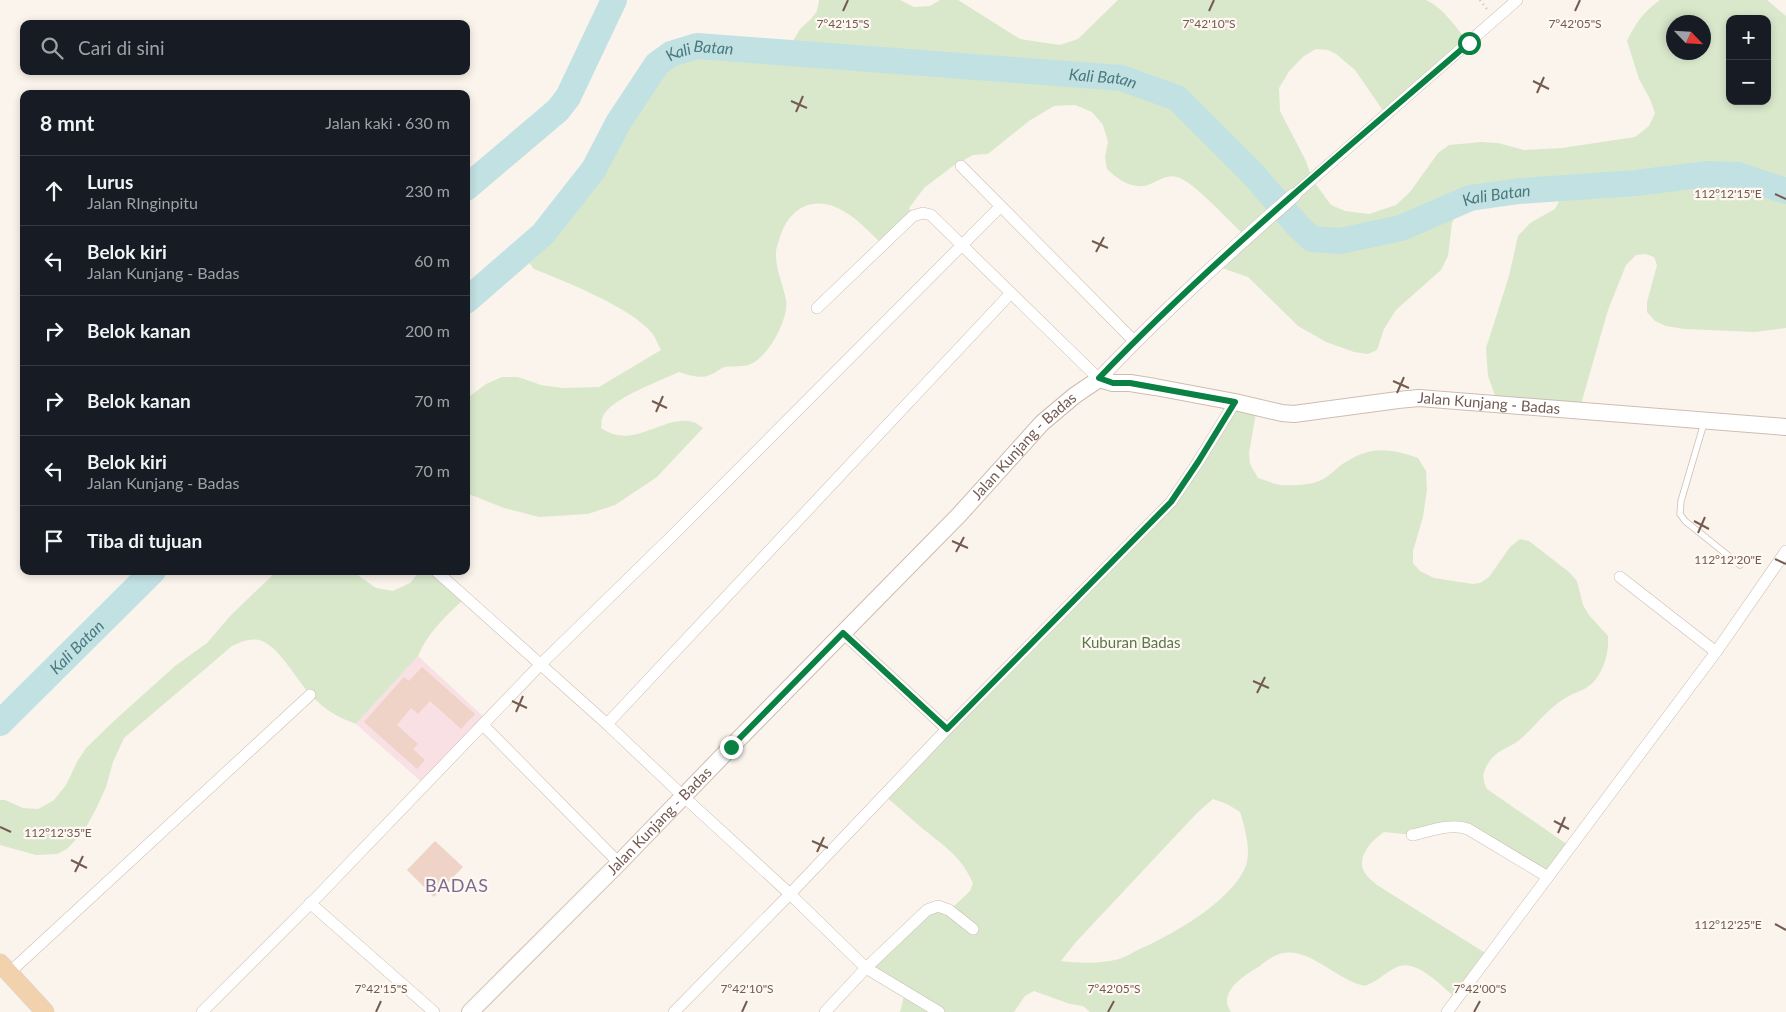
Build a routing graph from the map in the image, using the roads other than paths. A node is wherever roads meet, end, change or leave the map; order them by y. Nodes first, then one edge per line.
1 (1516, 0) edge
2 (961, 166) dead end
3 (1294, 195) joint
4 (1000, 207) junction
5 (962, 246) junction
6 (1011, 293) junction
7 (817, 308) dead end
8 (1134, 342) junction
9 (1099, 378) junction
10 (1235, 402) junction
11 (1705, 421) junction
12 (1786, 427) edge
13 (1786, 551) edge
14 (1740, 565) dead end
15 (440, 575) edge
16 (1620, 577) dead end
17 (843, 633) junction
18 (1716, 652) junction
19 (540, 665) junction
20 (310, 695) dead end
21 (607, 724) junction
22 (483, 725) junction
23 (947, 729) junction
24 (684, 797) junction
25 (1412, 835) dead end
26 (619, 863) junction
27 (1548, 877) junction
28 (790, 894) junction
29 (310, 903) junction
30 (973, 929) dead end
31 (4, 968) edge
32 (866, 968) junction
33 (45, 1012) edge
34 (202, 1012) edge
35 (434, 1012) edge
36 (470, 1012) edge
37 (674, 1012) edge
38 (825, 1012) edge
39 (939, 1012) edge
40 (1447, 1012) edge

1 - 3 street
2 - 4 street
3 - 8 street
4 - 5 street
4 - 8 street
5 - 6 street
5 - 7 street
5 - 19 street
6 - 9 street
6 - 21 street
8 - 9 street
9 - 10 main road, Jalan Kunjang - Badas
9 - 17 main road, Jalan Kunjang - Badas
10 - 11 main road, Jalan Kunjang - Badas
10 - 23 street
11 - 12 main road, Jalan Kunjang - Badas
11 - 14 lane
13 - 18 street
15 - 19 street
16 - 18 street
17 - 23 street
17 - 24 main road, Jalan Kunjang - Badas
18 - 27 street
19 - 21 street
19 - 22 street
20 - 31 street
21 - 24 street
22 - 26 street
22 - 29 street
23 - 28 street
24 - 26 main road, Jalan Kunjang - Badas
24 - 28 street
25 - 27 street
26 - 36 main road, Jalan Kunjang - Badas
27 - 40 street
28 - 32 street
28 - 37 street
29 - 34 street
29 - 35 street
30 - 32 street
31 - 33 main road
32 - 38 street
32 - 39 street

